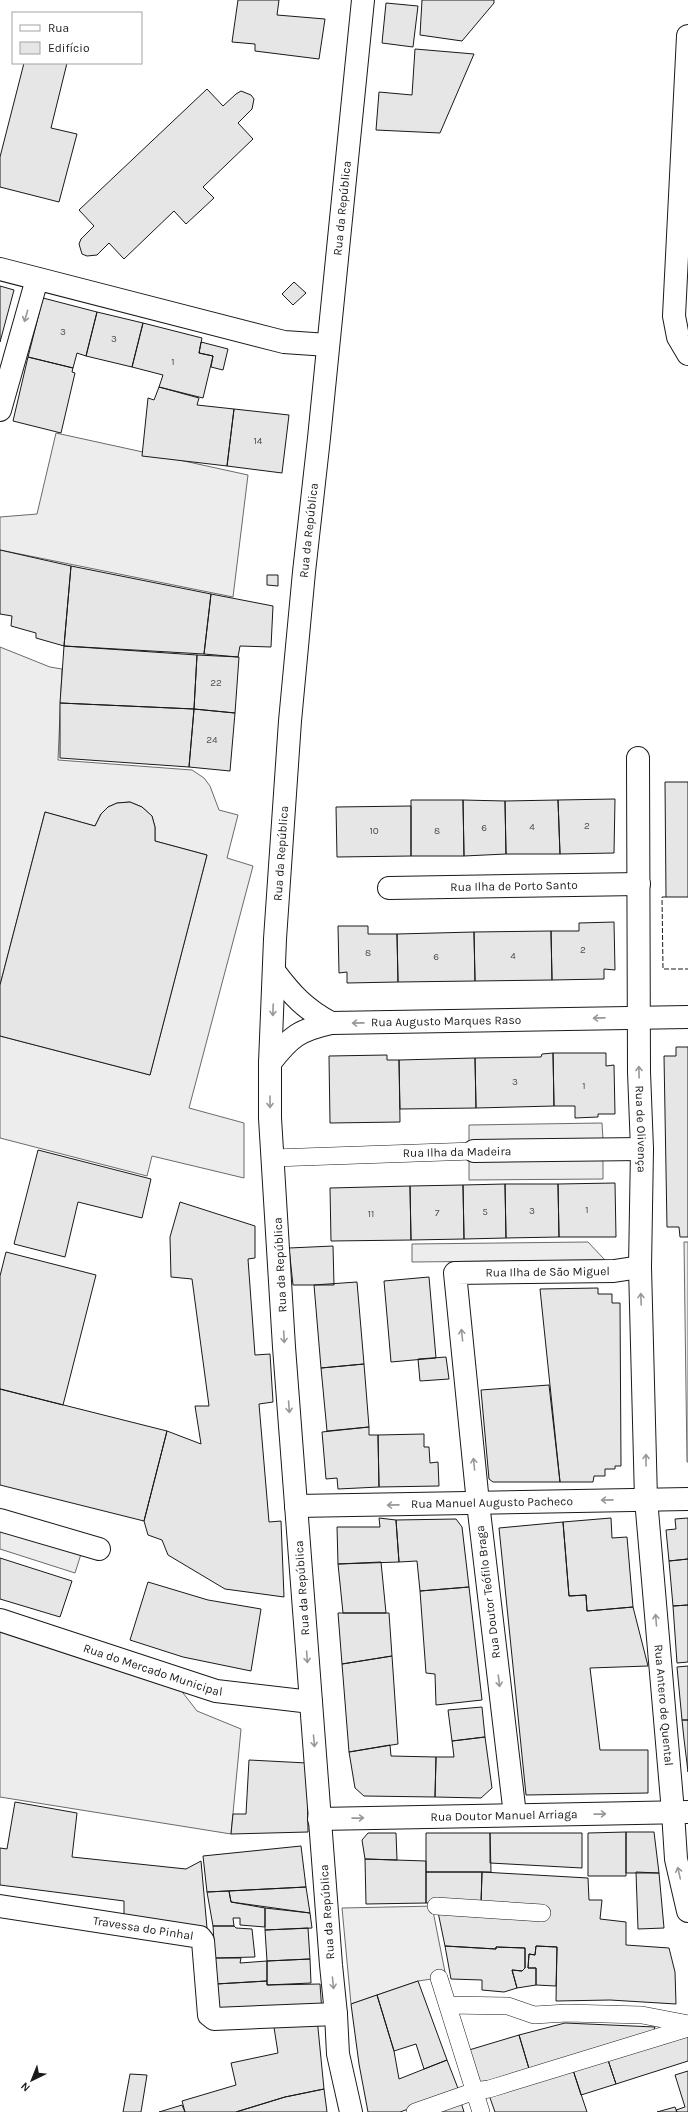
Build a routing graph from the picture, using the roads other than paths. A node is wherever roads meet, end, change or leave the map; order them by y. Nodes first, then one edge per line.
1 (363, 0) edge
2 (688, 36) edge
3 (0, 269) edge
4 (37, 279) junction
5 (328, 345) junction
6 (686, 351) edge
7 (0, 410) edge
8 (638, 758) dead end
9 (639, 884) junction
10 (389, 888) dead end
11 (274, 971) junction
12 (688, 1017) edge
13 (638, 1018) junction
14 (331, 1023) junction
15 (270, 1063) junction
16 (642, 1149) junction
17 (474, 1151) joint
18 (273, 1158) junction
19 (640, 1266) junction
20 (456, 1272) joint
21 (646, 1499) junction
22 (688, 1499) edge
23 (478, 1503) junction
24 (296, 1506) junction
25 (0, 1520) edge
26 (99, 1549) dead end
27 (0, 1620) edge
28 (311, 1702) junction
29 (681, 1812) edge
30 (515, 1815) junction
31 (319, 1819) junction
32 (0, 1906) edge
33 (436, 1906) dead end
34 (688, 1910) edge
35 (542, 1913) dead end
36 (438, 1978) dead end
37 (448, 2005) junction
38 (336, 2014) junction
39 (688, 2024) edge
40 (688, 2028) edge
41 (475, 2091) junction
42 (351, 2112) edge
43 (415, 2112) edge
44 (481, 2112) edge

1 - 5 street, Rua da República
2 - 6 street
3 - 4 street
4 - 5 street
4 -> 7 street
5 - 11 street, Rua da República
8 - 9 street, Rua de Olivença
9 - 10 street, Rua Ilha de Porto Santo
9 - 13 street, Rua de Olivença
11 - 14 street, Rua Augusto Marques Raso
11 -> 15 street, Rua da República
12 - 13 street, Rua Augusto Marques Raso
13 -> 14 street, Rua Augusto Marques Raso
16 -> 13 street, Rua de Olivença
14 - 15 street
15 -> 18 street, Rua da República
16 - 17 street, Rua Ilha da Madeira
16 - 19 street, Rua de Olivença
17 - 18 street, Rua Ilha da Madeira
18 -> 24 street, Rua da República
19 - 20 street, Rua Ilha de São Miguel
21 -> 19 street, Rua de Olivença
23 -> 20 street, Rua Doutor Teófilo Braga
21 - 22 street, Rua Manuel Augusto Pacheco
21 -> 23 street, Rua Manuel Augusto Pacheco
29 -> 21 street, Rua Antero de Quental
23 -> 24 street, Rua Manuel Augusto Pacheco
23 -> 30 street, Rua Doutor Teófilo Braga
24 -> 28 street, Rua da República
25 - 26 street
27 - 28 street, Rua do Mercado Municipal
28 -> 31 street, Rua da República
30 -> 29 street, Rua Doutor Manuel Arriaga
34 -> 29 street, Rua Antero de Quental
31 -> 30 street, Rua Doutor Manuel Arriaga
31 -> 38 street, Rua da República
32 - 38 street, Travessa do Pinhal
33 - 35 street
36 - 37 street
37 - 39 street
37 - 41 street
38 - 42 street, Rua da República
40 - 41 street
41 - 43 street
41 - 44 street

